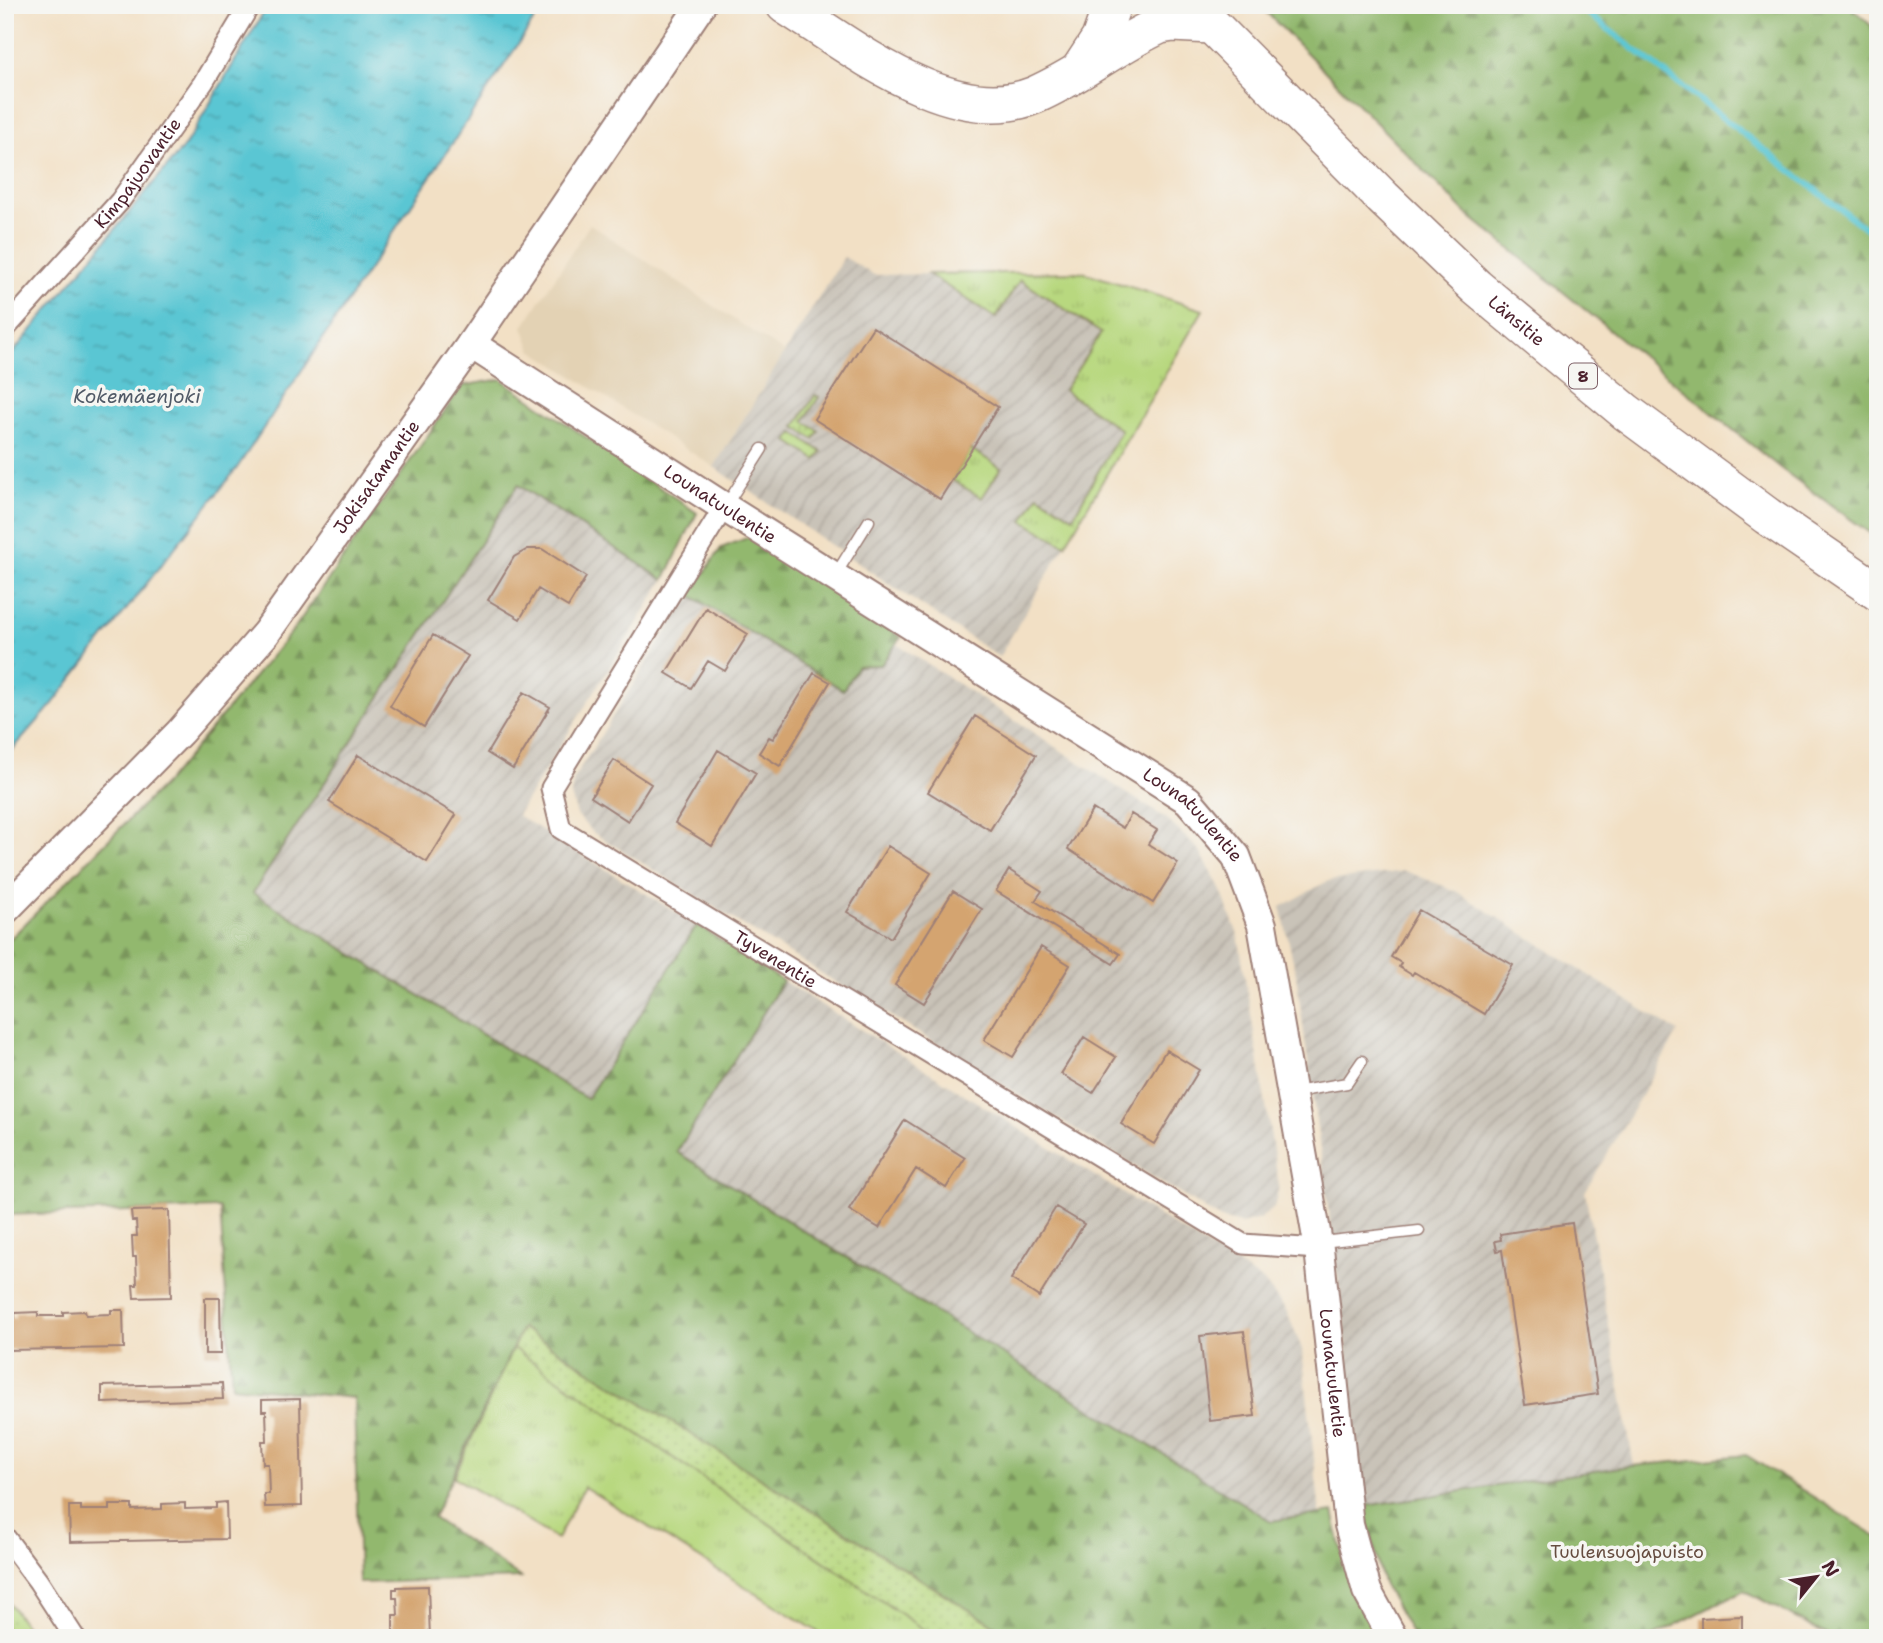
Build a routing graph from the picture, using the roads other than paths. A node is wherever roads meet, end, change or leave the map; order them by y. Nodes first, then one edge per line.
1 (250, 5) edge
2 (701, 5) edge
3 (785, 5) edge
4 (1112, 5) edge
5 (1204, 12) edge
6 (1081, 68) junction
7 (5, 329) edge
8 (471, 344) junction
9 (762, 449) dead end
10 (724, 507) junction
11 (869, 521) dead end
12 (834, 576) junction
13 (1878, 592) edge
14 (5, 910) edge
15 (1362, 1061) dead end
16 (1291, 1093) junction
17 (1419, 1231) dead end
18 (1318, 1246) junction
19 (5, 1537) edge
20 (75, 1638) edge
21 (1394, 1638) edge

1 - 7 street, Kimpajuovantie
2 - 8 street, Jokisatamantie
3 - 6 highway
4 - 6 highway
5 - 6 highway
5 - 13 highway, Länsitie / 8
8 - 10 street, Lounatuulentie
8 - 14 street, Jokisatamantie
9 - 10 lane
10 - 12 street, Lounatuulentie
10 - 18 street, Tyvenentie
11 - 12 lane
12 - 16 street, Lounatuulentie
15 - 16 lane
16 - 18 street, Lounatuulentie
17 - 18 lane
18 - 21 street, Lounatuulentie
19 - 20 street

